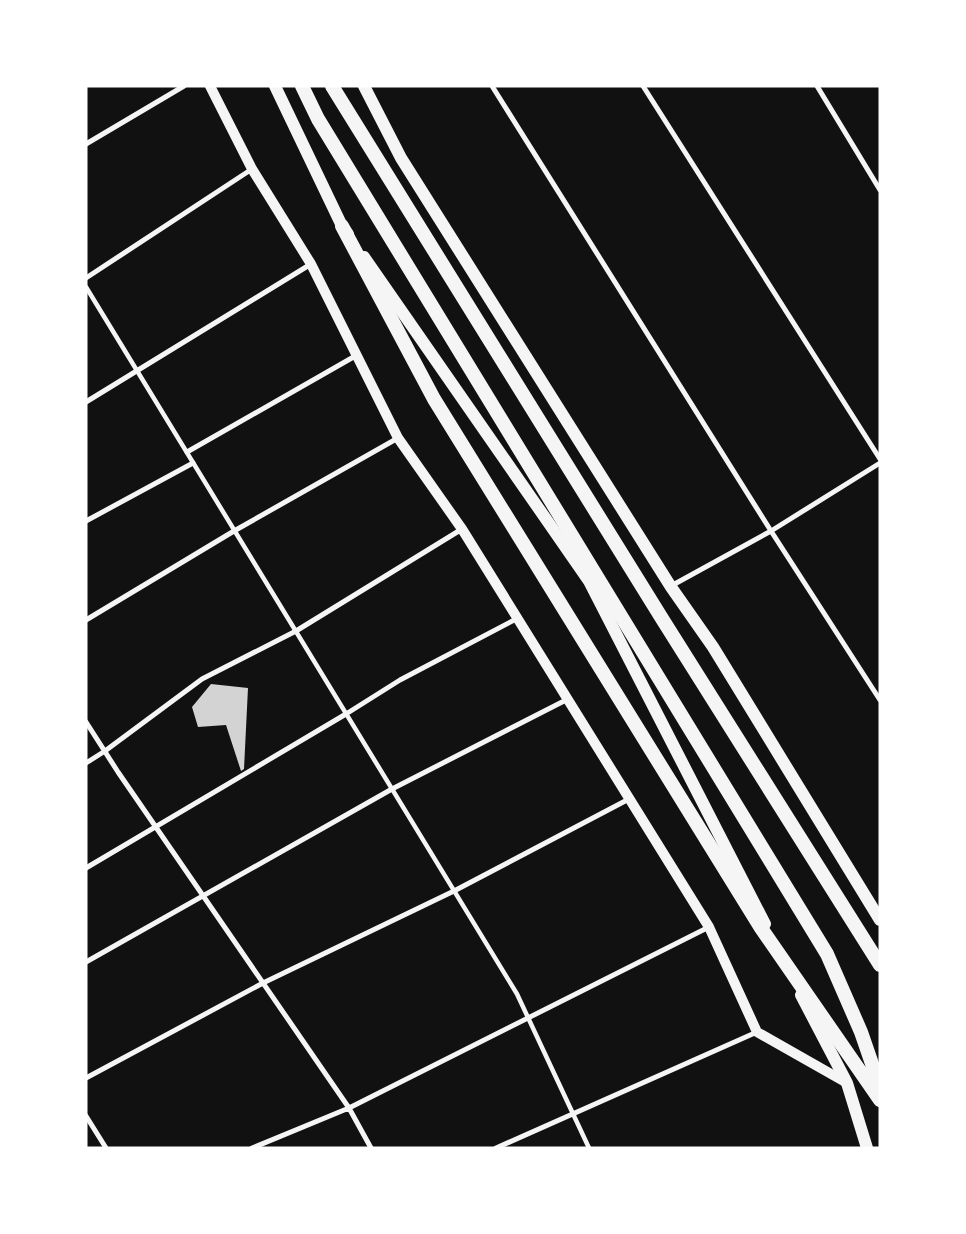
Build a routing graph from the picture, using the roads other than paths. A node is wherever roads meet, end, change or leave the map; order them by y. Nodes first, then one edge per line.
1 (184, 86) edge
2 (210, 86) edge
3 (275, 86) edge
4 (302, 86) edge
5 (332, 86) edge
6 (364, 86) edge
7 (492, 86) edge
8 (642, 86) edge
9 (817, 86) edge
10 (86, 144) edge
11 (252, 169) junction
12 (880, 190) edge
13 (342, 226) junction
14 (311, 264) junction
15 (86, 278) edge
16 (86, 287) edge
17 (356, 355) junction
18 (136, 370) junction
19 (86, 402) edge
20 (398, 438) junction
21 (187, 452) junction
22 (880, 461) edge
23 (193, 463) junction
24 (86, 521) edge
25 (462, 529) junction
26 (234, 531) junction
27 (771, 531) junction
28 (671, 587) junction
29 (518, 618) junction
30 (86, 620) edge
31 (296, 631) junction
32 (568, 699) junction
33 (880, 700) edge
34 (346, 714) junction
35 (86, 722) edge
36 (105, 751) junction
37 (86, 763) edge
38 (392, 789) junction
39 (630, 798) junction
40 (155, 827) junction
41 (86, 868) edge
42 (454, 891) junction
43 (203, 896) junction
44 (880, 920) edge
45 (709, 927) junction
46 (86, 962) edge
47 (880, 965) edge
48 (262, 983) junction
49 (528, 1017) junction
50 (757, 1032) junction
51 (86, 1078) edge
52 (847, 1083) junction
53 (880, 1087) edge
54 (880, 1100) edge
55 (349, 1108) junction
56 (572, 1112) junction
57 (86, 1116) edge
58 (106, 1148) edge
59 (252, 1148) edge
60 (371, 1148) edge
61 (496, 1148) edge
62 (589, 1148) edge
63 (867, 1148) edge

1 - 10 street
2 - 11 main road
3 - 13 main road
4 - 53 highway
5 - 47 highway
6 - 28 main road
7 - 27 street
8 - 22 street
9 - 12 street
11 - 14 main road
11 - 15 street
13 - 52 main road
13 - 54 highway
14 - 17 main road
14 - 18 street
16 - 18 street
17 - 20 main road
17 - 21 street
18 - 19 street
18 - 21 street
20 - 25 main road
20 - 26 street
21 - 23 street
22 - 27 street
23 - 24 street
23 - 26 street
25 - 29 main road
25 - 31 street
26 - 30 street
26 - 31 street
27 - 28 street
27 - 33 street
28 - 44 main road
29 - 32 main road
29 - 34 street
31 - 34 street
31 - 36 street
32 - 38 street
32 - 39 main road
34 - 38 street
34 - 40 street
35 - 36 street
36 - 37 street
36 - 40 street
38 - 42 street
38 - 43 street
39 - 42 street
39 - 45 main road
40 - 41 street
40 - 43 street
42 - 48 street
42 - 49 street
43 - 46 street
43 - 48 street
45 - 49 street
45 - 50 main road
48 - 51 street
48 - 55 street
49 - 55 street
49 - 56 street
50 - 52 main road
50 - 56 street
52 - 63 main road
55 - 59 street
55 - 60 street
56 - 61 street
56 - 62 street
57 - 58 street

